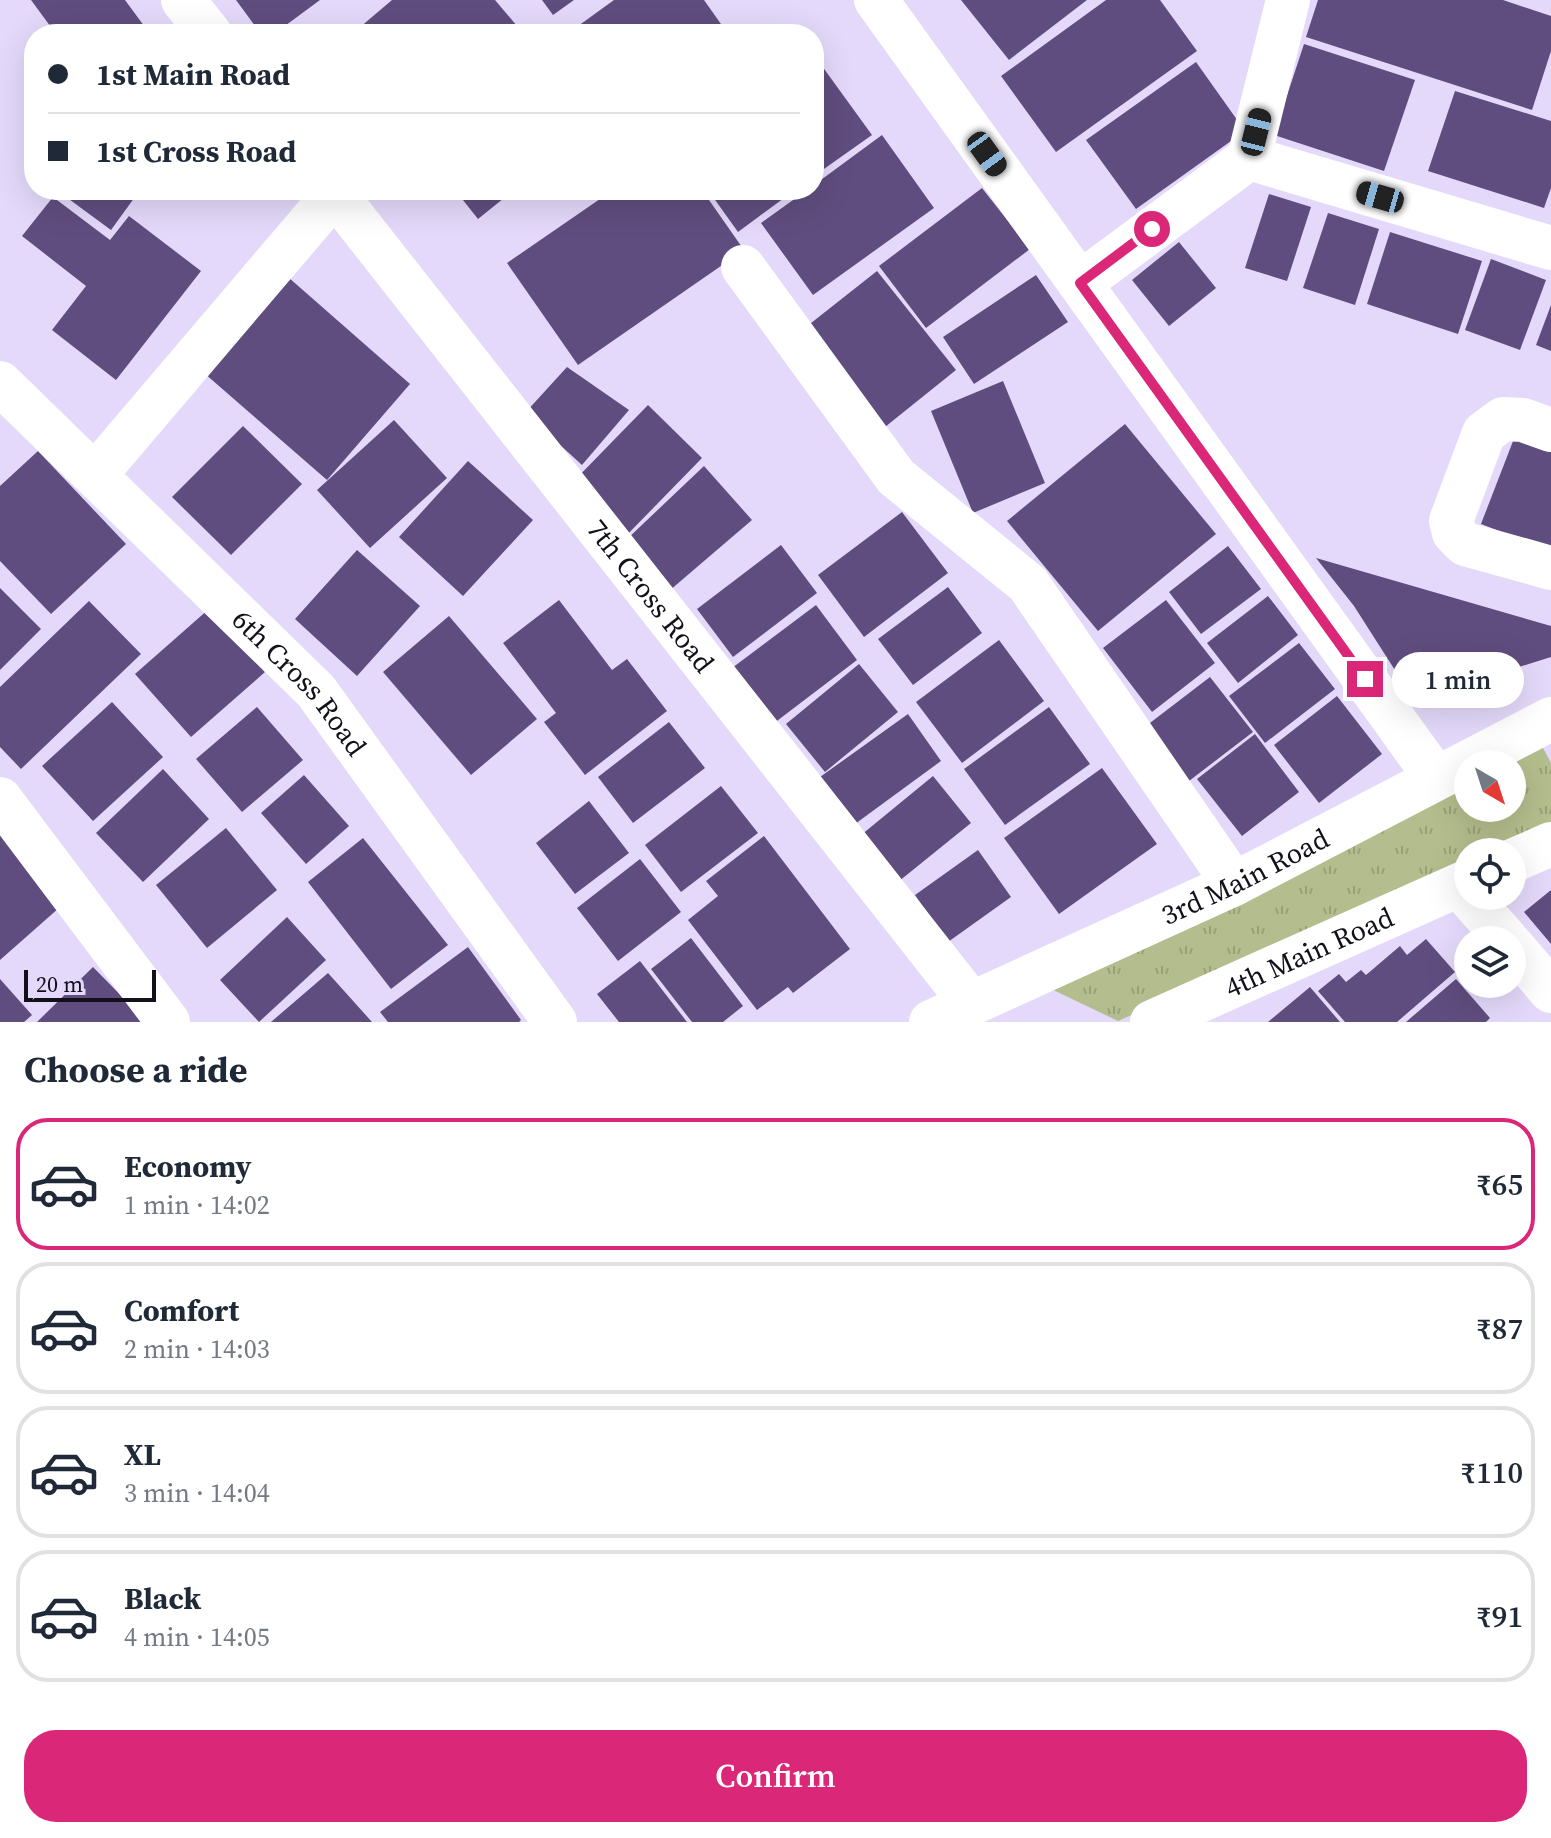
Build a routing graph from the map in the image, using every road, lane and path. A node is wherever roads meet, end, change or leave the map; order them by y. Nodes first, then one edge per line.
1 (183, 0) edge
2 (876, 0) edge
3 (1288, 0) edge
4 (202, 24) edge
5 (1249, 158) junction
6 (327, 200) edge
7 (340, 200) edge
8 (1551, 248) edge
9 (743, 267) dead end
10 (1080, 283) junction
11 (0, 383) edge
12 (1551, 430) edge
13 (95, 475) junction
14 (1551, 568) edge
15 (1551, 719) edge
16 (1436, 778) junction
17 (0, 799) edge
18 (1551, 844) edge
19 (1526, 855) edge
20 (1234, 884) junction
21 (1454, 894) edge
22 (1483, 910) edge
23 (1496, 926) edge
24 (1526, 962) edge
25 (1551, 991) edge
26 (971, 1003) junction
27 (168, 1022) edge
28 (555, 1022) edge
29 (931, 1022) edge
30 (1152, 1022) edge

1 - 4 street
2 - 10 street
3 - 5 street
5 - 8 street
5 - 10 street
6 - 13 street
7 - 26 street, 7th Cross Road
9 - 20 street
10 - 16 street
11 - 13 street, 6th Cross Road
12 - 14 street
13 - 28 street, 6th Cross Road
15 - 16 street, 3rd Main Road
16 - 20 street, 3rd Main Road
17 - 27 street
18 - 19 street
20 - 26 street, 3rd Main Road
21 - 30 street, 4th Main Road
22 - 23 street
24 - 25 street
26 - 29 street, 3rd Main Road

